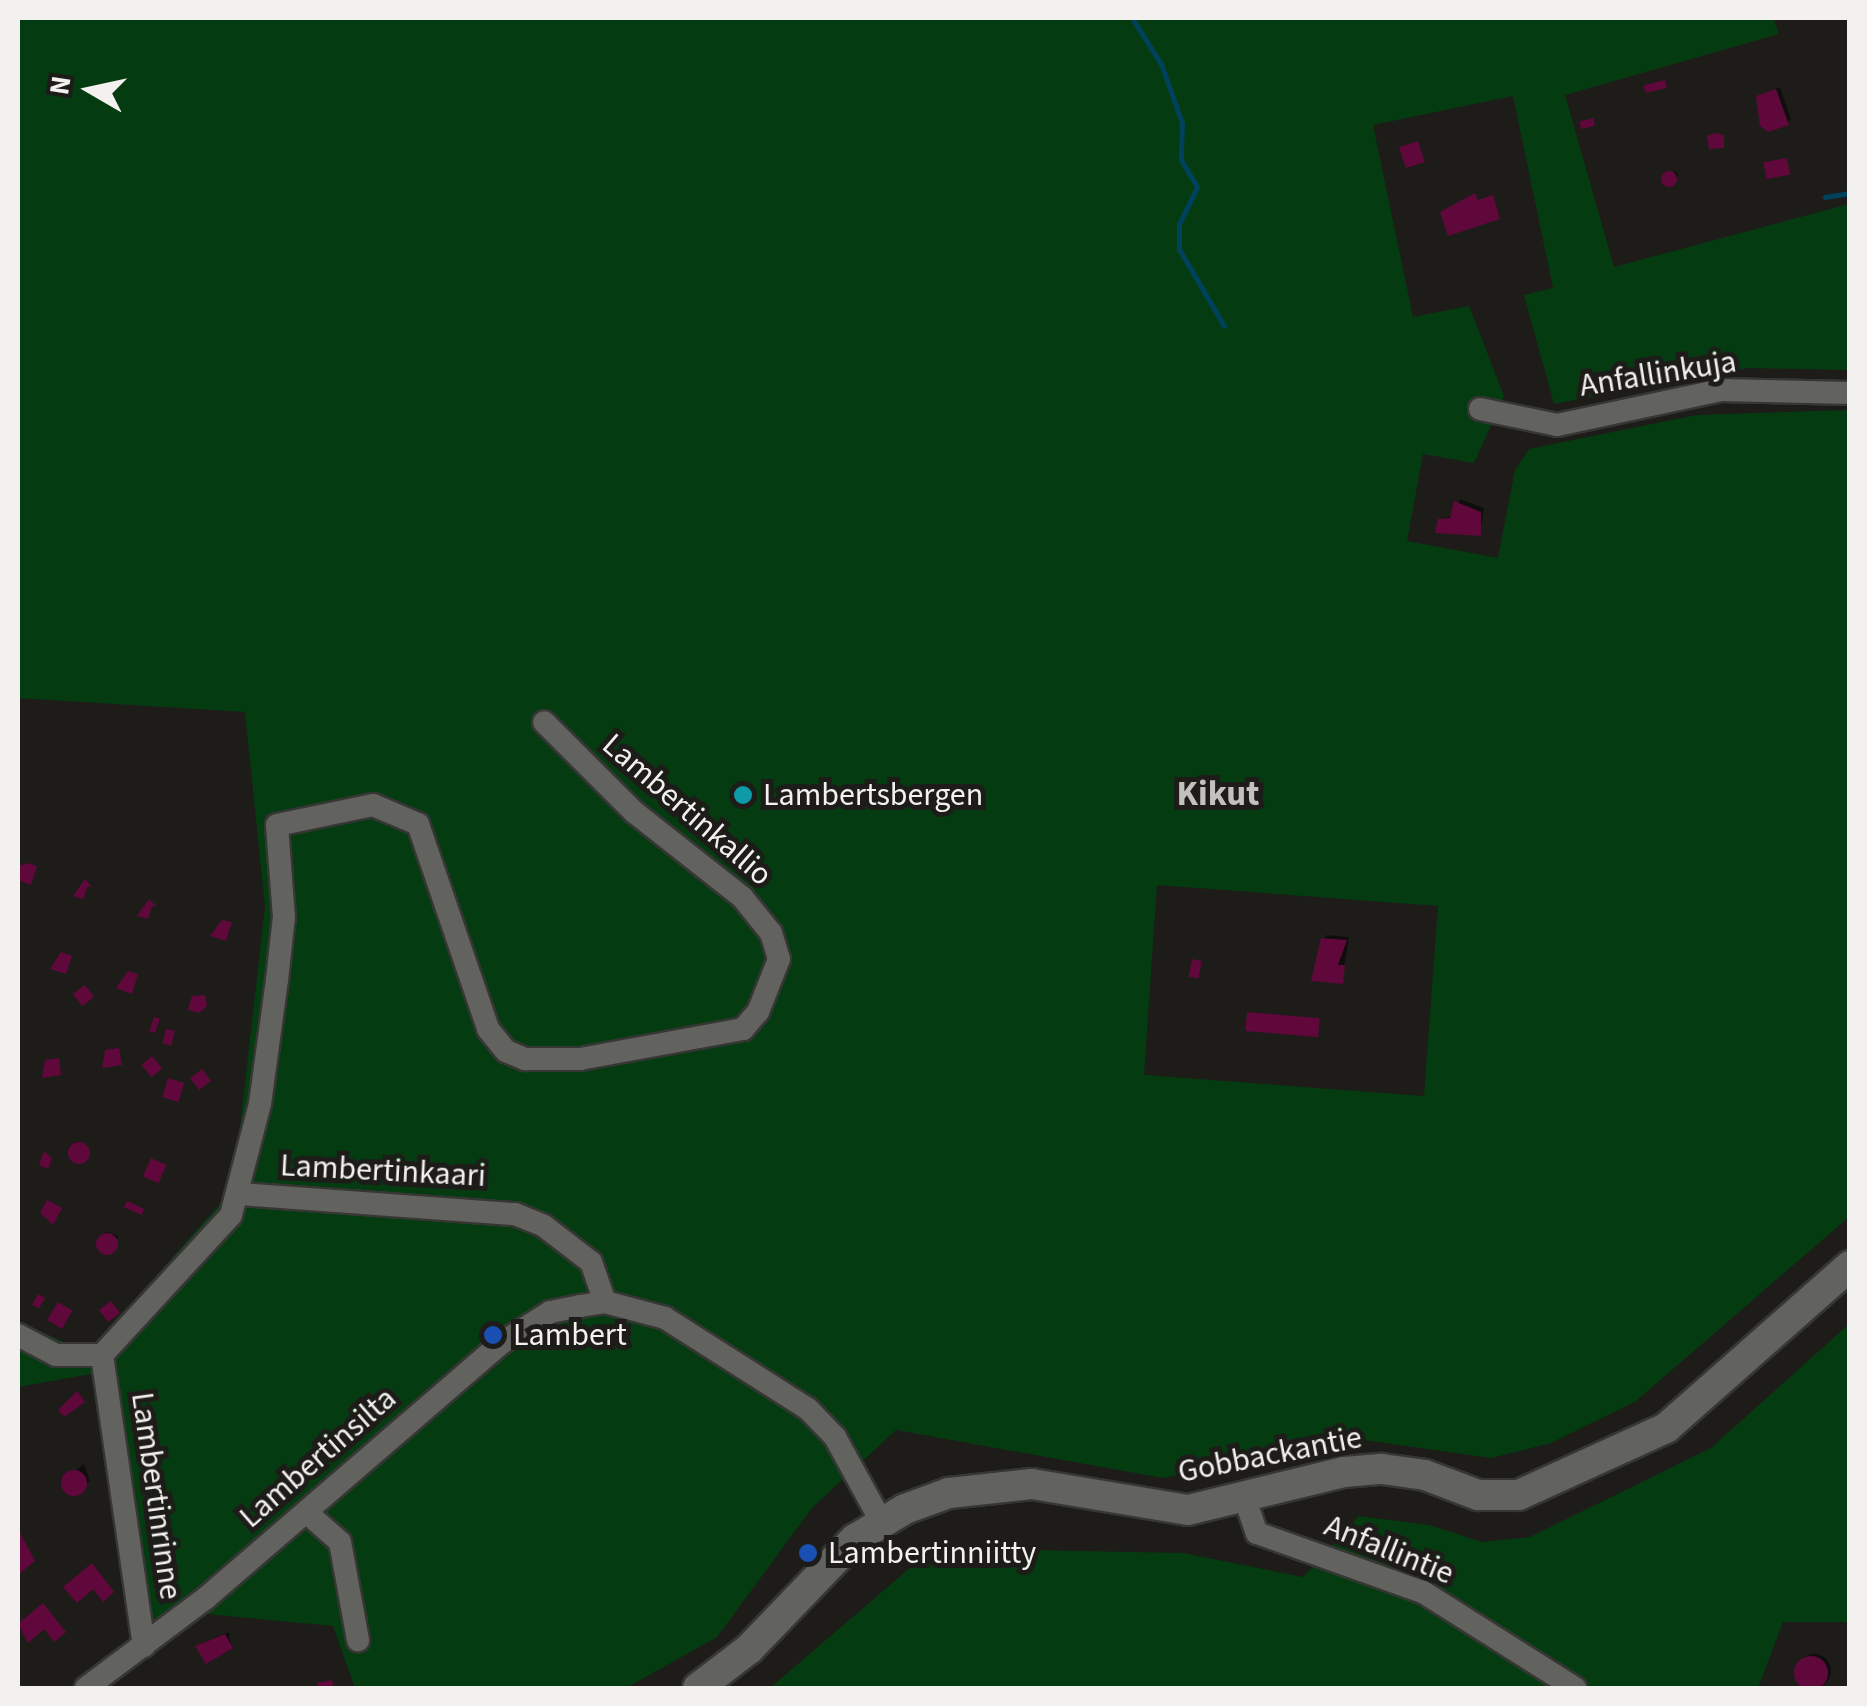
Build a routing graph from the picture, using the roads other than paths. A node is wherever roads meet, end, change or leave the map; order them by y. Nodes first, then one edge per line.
1 (1850, 393) edge
2 (1480, 409) dead end
3 (544, 722) dead end
4 (277, 825) joint
5 (240, 1194) junction
6 (1850, 1266) edge
7 (605, 1302) junction
8 (18, 1335) edge
9 (102, 1355) junction
10 (1245, 1499) junction
11 (306, 1512) junction
12 (881, 1521) junction
13 (358, 1640) dead end
14 (144, 1646) junction
15 (86, 1688) edge
16 (698, 1688) edge
17 (1575, 1688) edge

1 - 2 street, Anfallinkuja
3 - 4 street, Lambertinkallio
4 - 5 street, Lambertinkaari
5 - 7 street, Lambertinkaari
5 - 9 street
6 - 10 street, Gobbackantie
7 - 11 street, Lambertinsilta
7 - 12 street
8 - 9 street
9 - 14 street, Lambertinrinne
10 - 12 street, Gobbackantie
10 - 17 street, Anfallintie
11 - 13 street
11 - 14 street, Lambertinsilta
12 - 16 street, Gobbackantie
14 - 15 street, Lambertinsilta

